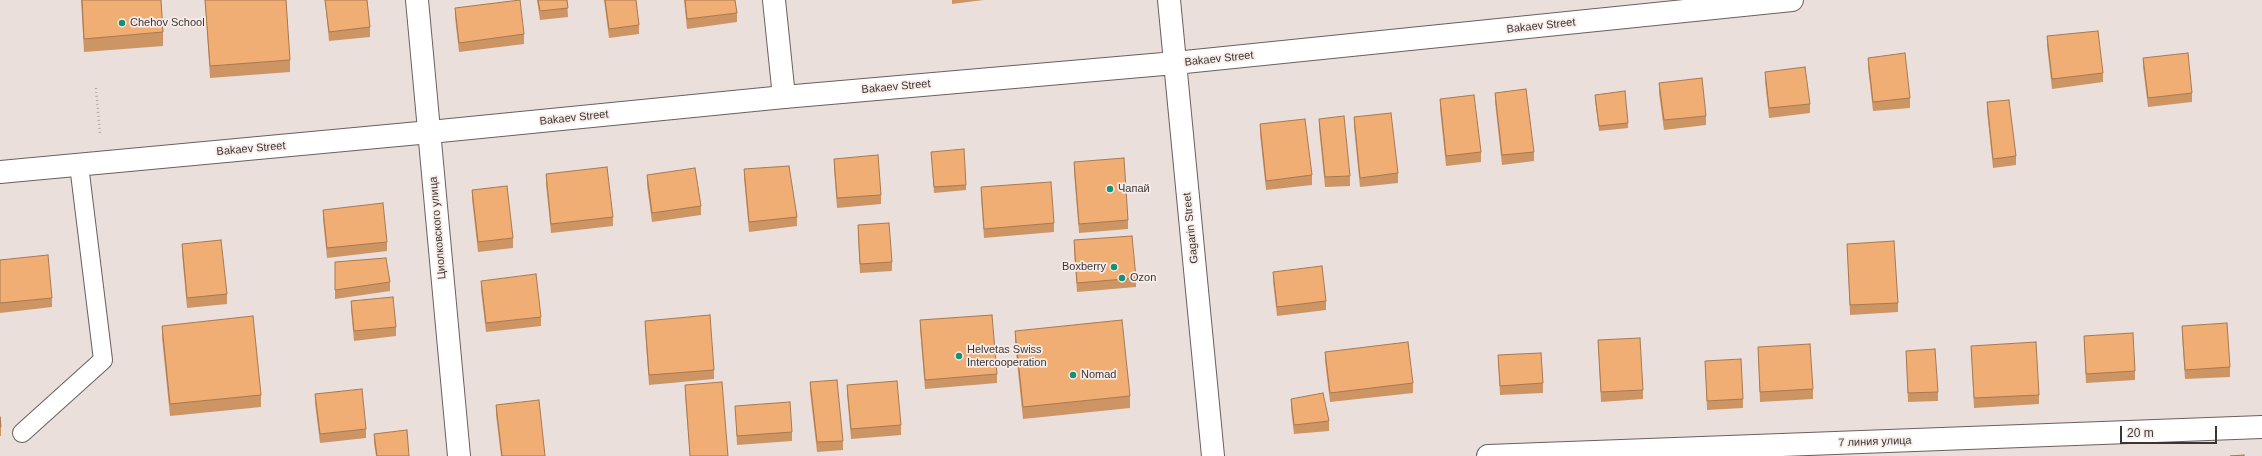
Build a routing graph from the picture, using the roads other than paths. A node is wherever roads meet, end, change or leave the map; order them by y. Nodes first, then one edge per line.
1 (417, 0) edge
2 (774, 0) edge
3 (1169, 0) edge
4 (1792, 0) edge
5 (1175, 63) junction
6 (784, 97) junction
7 (430, 132) junction
8 (79, 164) junction
9 (0, 172) edge
10 (2262, 427) edge
11 (22, 433) dead end
12 (459, 456) edge
13 (1213, 456) edge
14 (1488, 456) edge

1 - 7 main road, Циолковского улица
2 - 6 main road
3 - 5 main road, Gagarin Street
4 - 5 main road, Bakaev Street
5 - 6 main road, Bakaev Street
5 - 13 main road, Gagarin Street
6 - 7 main road, Bakaev Street
7 - 8 main road, Bakaev Street
7 - 12 main road, Циолковского улица
8 - 9 main road, Bakaev Street
8 - 11 lane
10 - 14 main road, 7 линия улица

